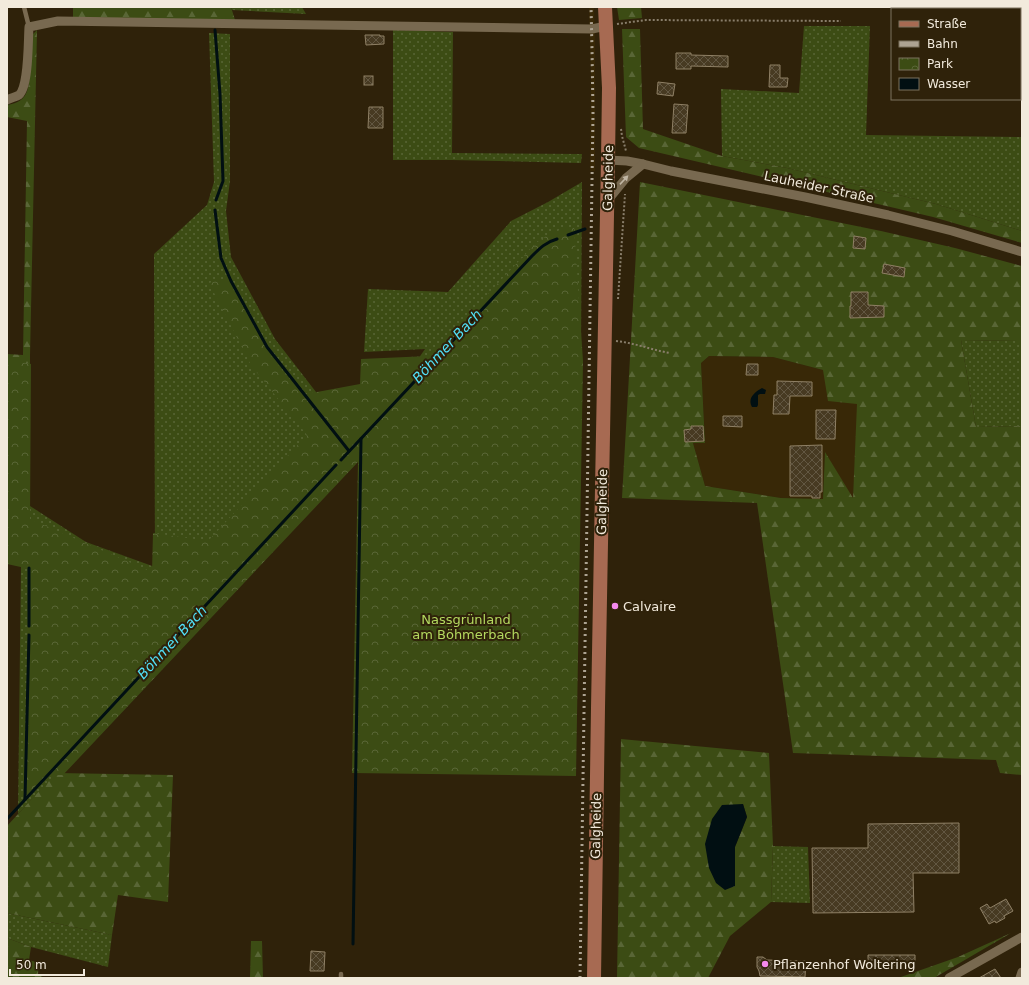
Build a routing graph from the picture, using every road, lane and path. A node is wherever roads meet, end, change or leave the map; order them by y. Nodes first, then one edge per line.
1 (24, 7) edge
2 (605, 7) edge
3 (841, 21) dead end
4 (606, 26) junction
5 (29, 27) junction
6 (7, 100) edge
7 (608, 160) junction
8 (643, 164) junction
9 (608, 200) junction
10 (1022, 252) edge
11 (615, 340) dead end
12 (670, 353) dead end
13 (1022, 937) edge
14 (1022, 972) edge
15 (594, 978) edge
16 (949, 978) edge
17 (1020, 978) edge

1 - 5 lane
2 - 4 main road, Galgheide
3 - 4 path
4 - 5 street
4 - 7 main road, Galgheide
5 - 6 street
7 - 8 street, Lauheider Straße
7 - 9 main road, Galgheide
9 -> 8 street
8 - 10 street, Lauheider Straße
9 - 15 main road, Galgheide
11 - 12 path
13 - 16 street
14 - 17 street

